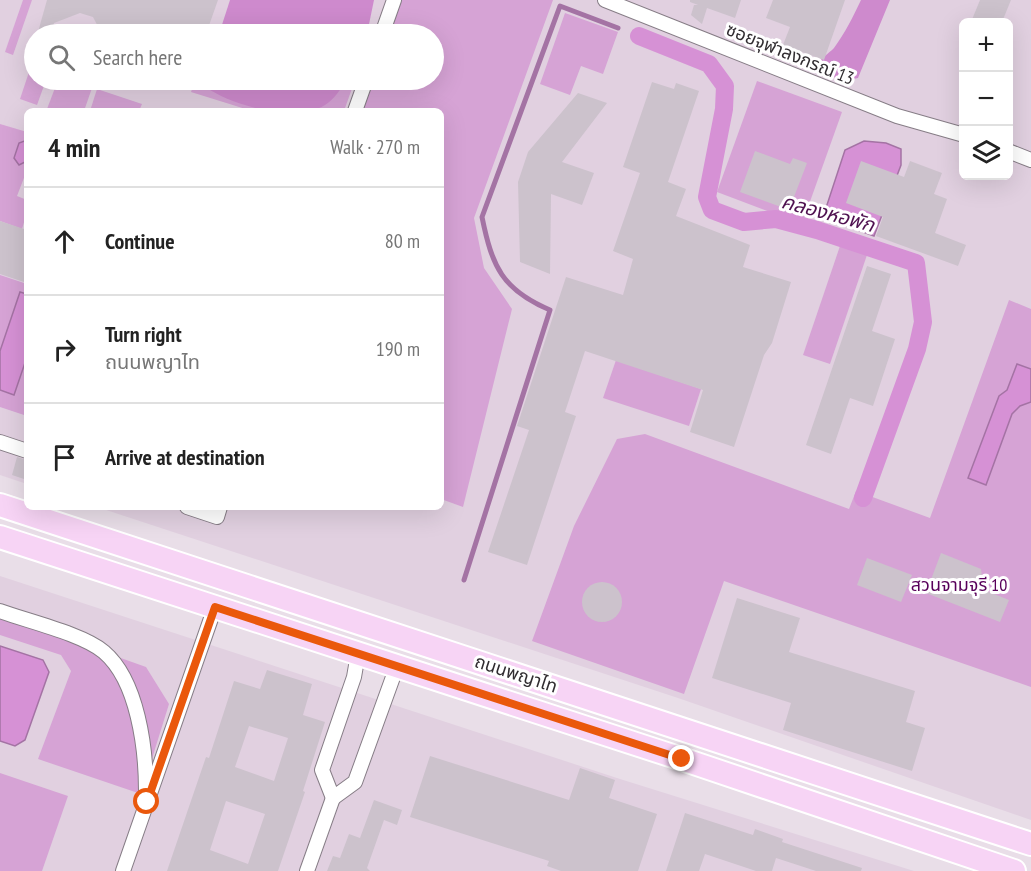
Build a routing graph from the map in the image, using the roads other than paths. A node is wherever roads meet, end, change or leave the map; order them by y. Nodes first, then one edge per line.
1 (394, 0) edge
2 (605, 0) edge
3 (386, 24) edge
4 (363, 90) edge
5 (357, 108) edge
6 (959, 134) edge
7 (1013, 153) edge
8 (1031, 160) edge
9 (3, 445) edge
10 (24, 450) edge
11 (0, 505) edge
12 (196, 510) edge
13 (219, 510) edge
14 (0, 537) edge
15 (215, 607) junction
16 (0, 611) edge
17 (358, 654) junction
18 (397, 666) junction
19 (333, 798) junction
20 (147, 802) junction
21 (1031, 844) edge
22 (123, 871) edge
23 (307, 871) edge
24 (1014, 871) edge

1 - 3 street
2 - 6 street, ซอยจุฬาลงกรณ์ 13
4 - 5 street
7 - 8 street
9 - 10 street
11 - 21 main road, ถนนพญาไท
12 - 13 street
14 - 15 main road, ถนนพญาไท
15 - 17 main road, ถนนพญาไท
15 - 20 street
16 - 20 street
17 - 18 main road, ถนนพญาไท
17 - 19 street
18 - 19 street
18 - 24 main road, ถนนพญาไท
19 - 23 street
20 - 22 street

